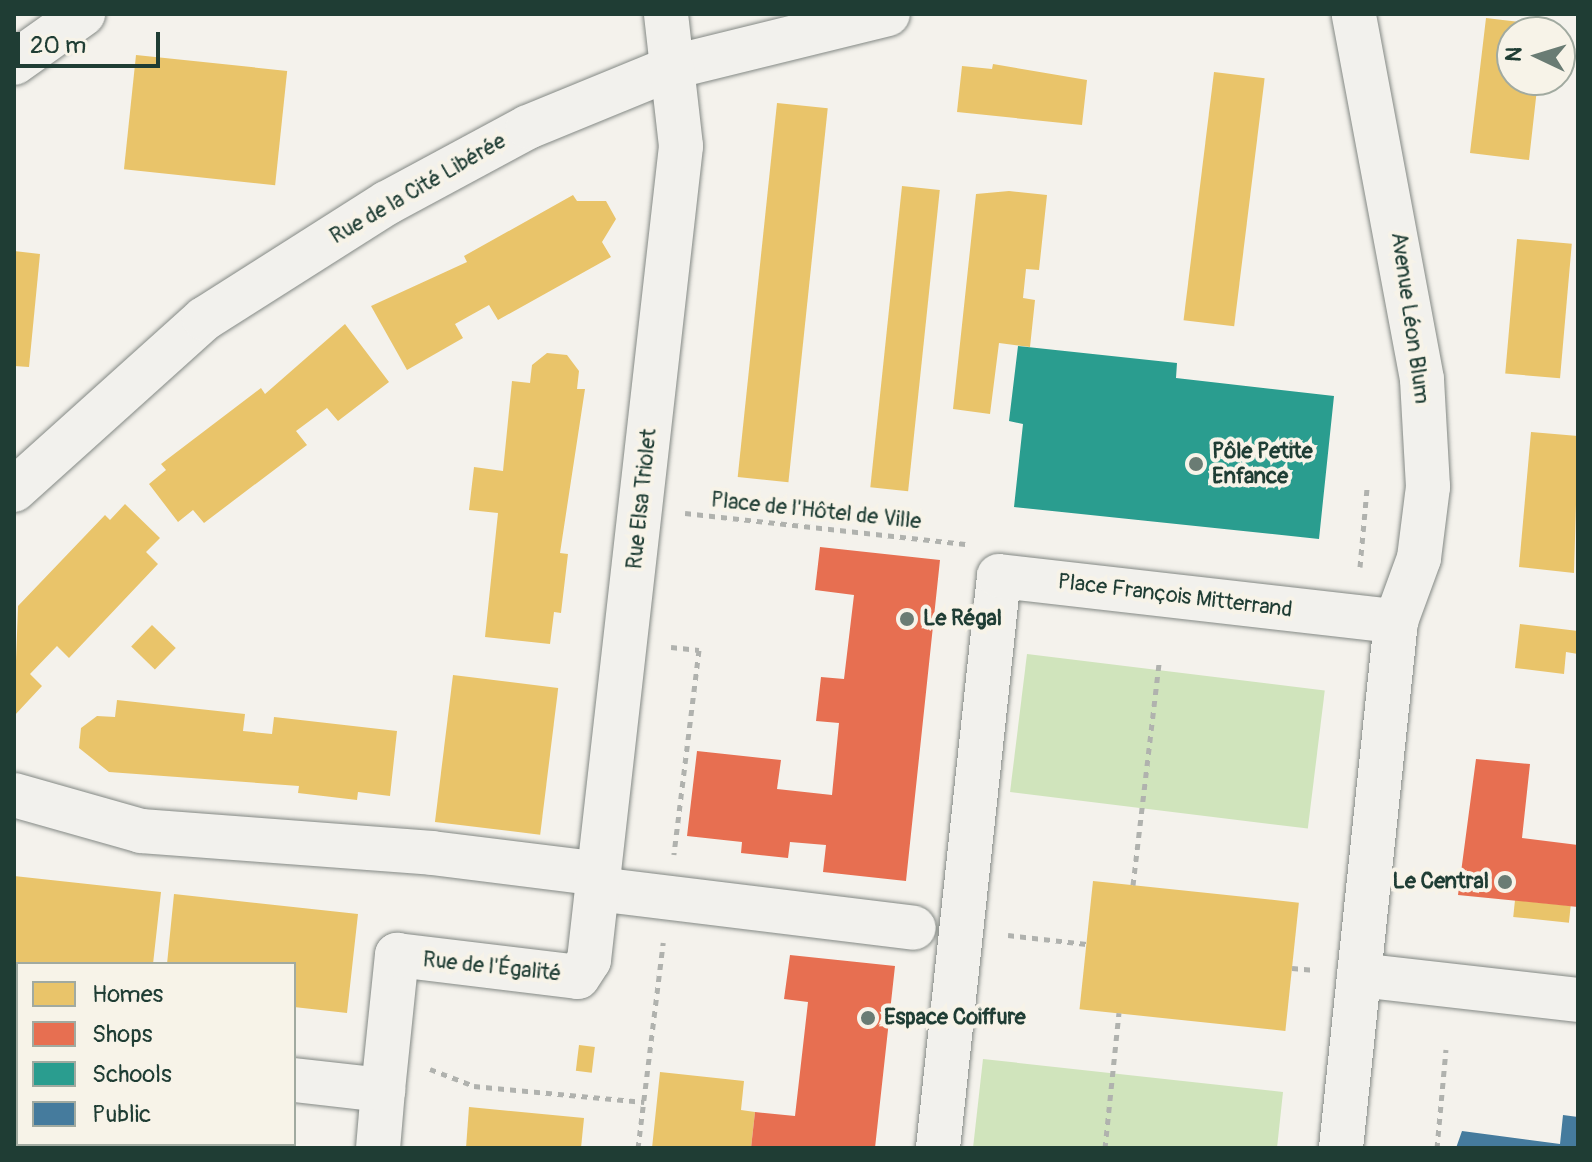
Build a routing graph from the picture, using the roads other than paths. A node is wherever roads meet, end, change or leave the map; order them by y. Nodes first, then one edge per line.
1 (83, 14) edge
2 (666, 14) edge
3 (888, 14) edge
4 (1354, 14) edge
5 (14, 63) edge
6 (677, 66) junction
7 (14, 490) edge
8 (1396, 621) junction
9 (14, 795) edge
10 (599, 882) junction
11 (914, 928) dead end
12 (593, 931) joint
13 (1340, 973) junction
14 (1578, 1000) edge
15 (296, 1080) edge
16 (383, 1090) junction
17 (378, 1148) edge
18 (938, 1148) edge
19 (1341, 1148) edge

1 - 5 street
2 - 6 street, Rue Elsa Triolet
3 - 6 street, Rue de la Cité Libérée
4 - 8 street, Avenue Léon Blum
6 - 7 street, Rue de la Cité Libérée
6 - 10 street, Rue Elsa Triolet
8 - 13 street
8 - 18 street, Place François Mitterrand
9 - 10 street
10 - 11 street
10 - 12 street, Rue Elsa Triolet
12 - 16 street, Rue de l'Égalité
13 - 14 street
13 - 19 street
15 - 16 street
16 - 17 street

